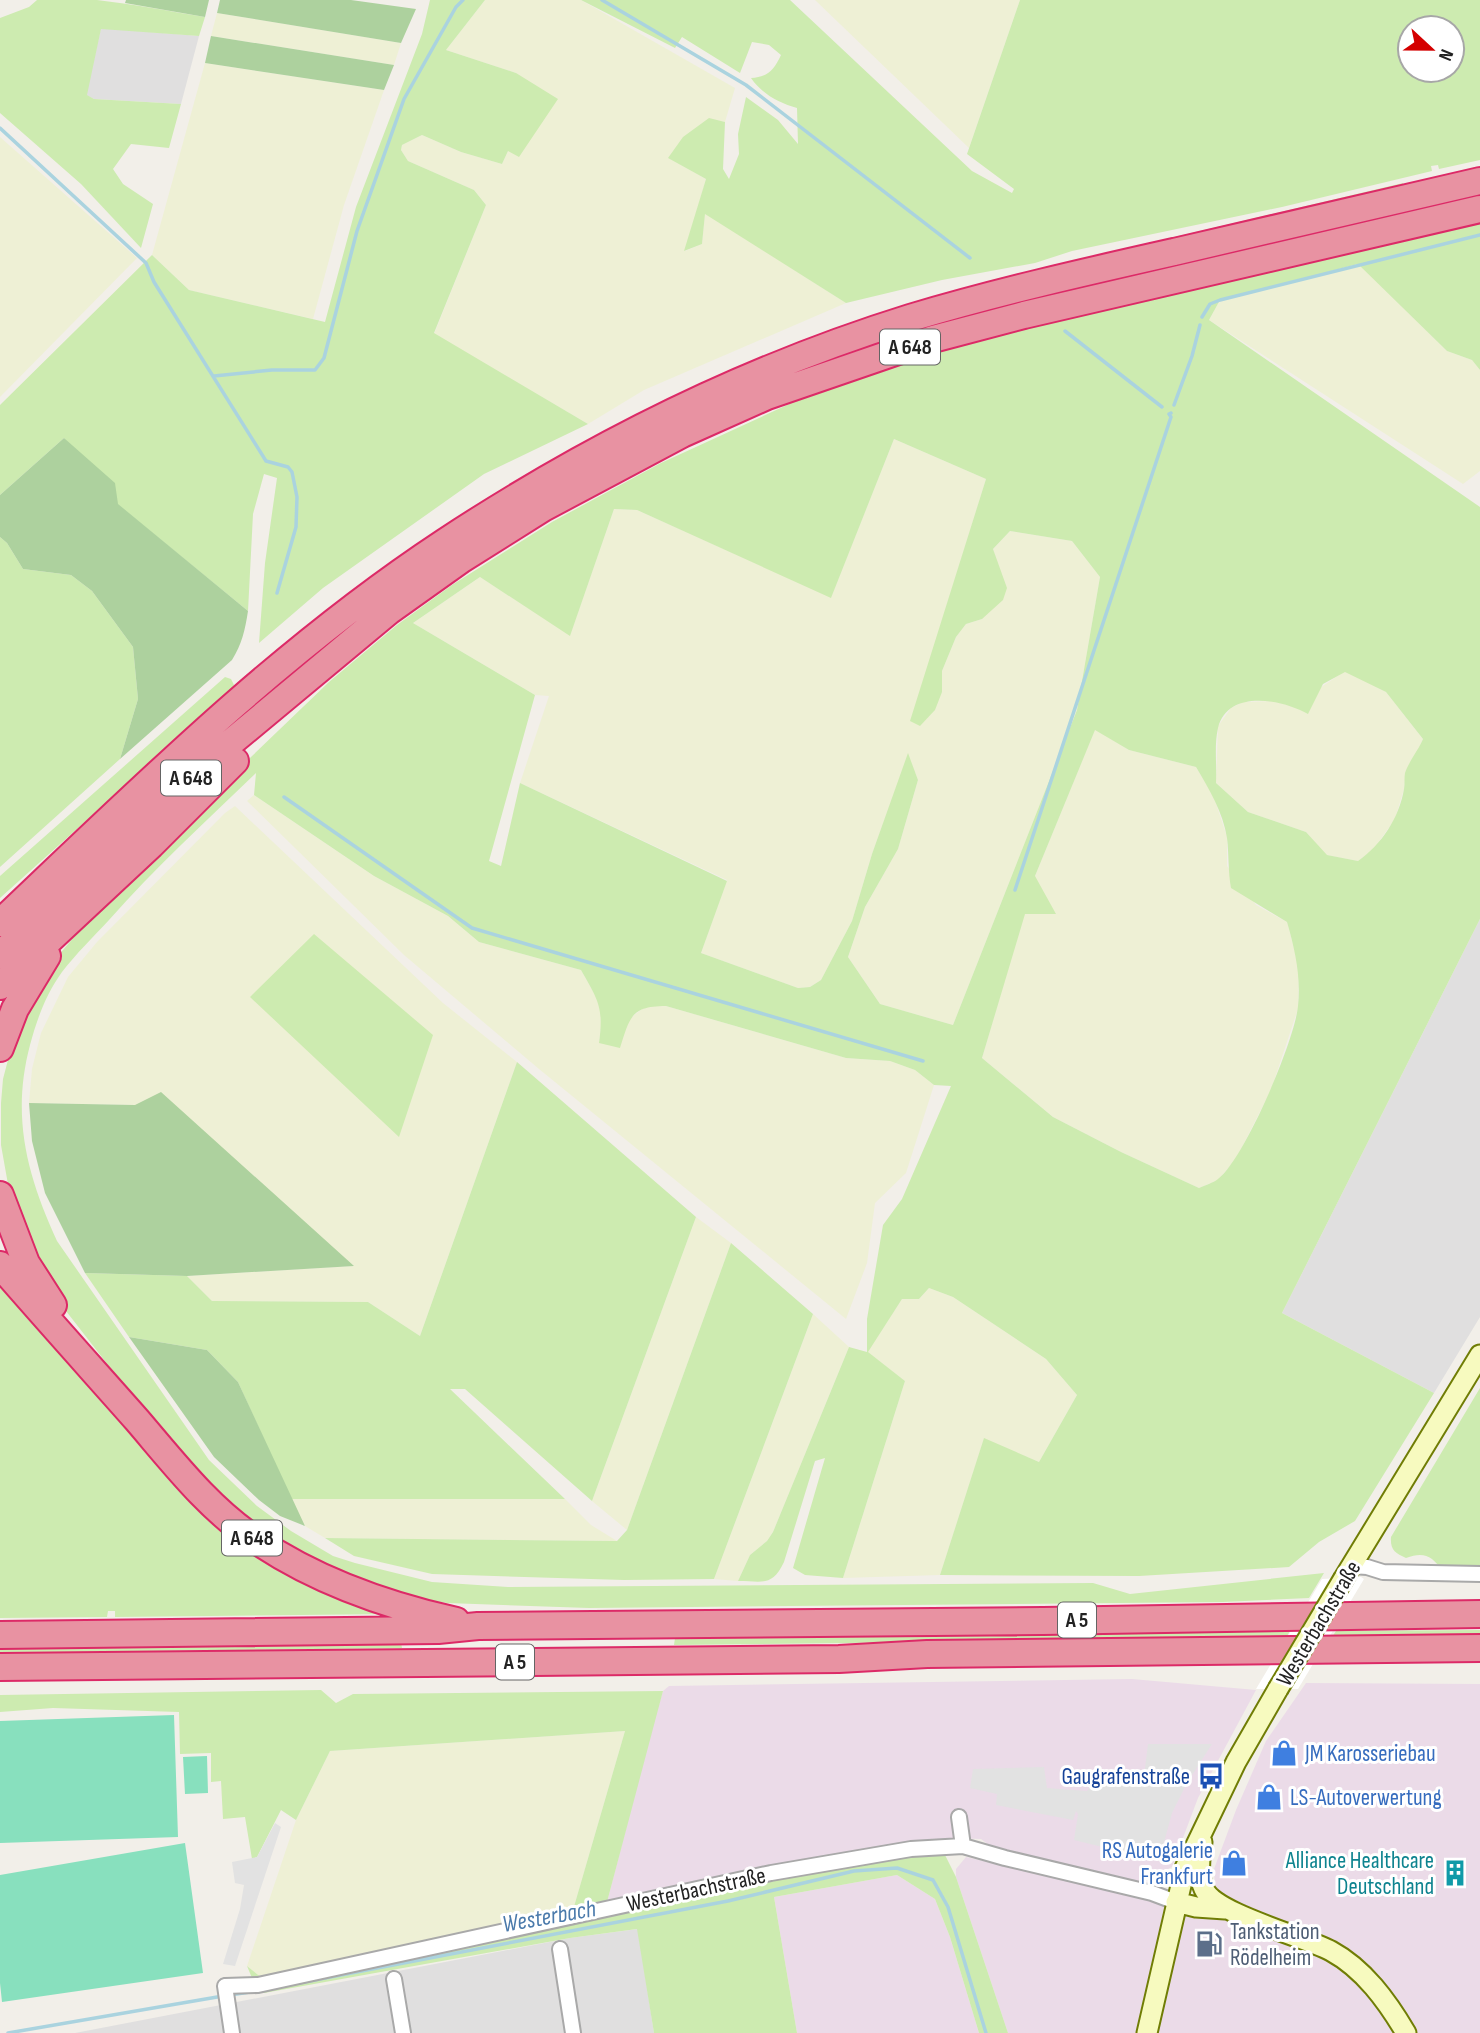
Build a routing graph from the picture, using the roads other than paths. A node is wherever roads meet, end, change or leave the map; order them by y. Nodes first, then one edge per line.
1 (1480, 181) edge
2 (1480, 209) edge
3 (389, 611) junction
4 (151, 845) junction
5 (3, 919) edge
6 (0, 955) edge
7 (0, 986) edge
8 (0, 1048) edge
9 (0, 1195) edge
10 (0, 1265) edge
11 (1480, 1355) edge
12 (85, 1361) junction
13 (1348, 1572) junction
14 (1480, 1574) edge
15 (1480, 1614) edge
16 (478, 1626) junction
17 (0, 1635) edge
18 (1480, 1648) edge
19 (6, 1669) edge
20 (959, 1817) dead end
21 (1204, 1830) junction
22 (964, 1846) junction
23 (1176, 1902) junction
24 (1225, 1909) junction
25 (560, 1948) dead end
26 (394, 1979) dead end
27 (232, 2033) edge
28 (402, 2033) edge
29 (573, 2033) edge
30 (1147, 2033) edge
31 (1406, 2033) edge

1 - 5 highway, A 648
2 - 3 highway, A 648
3 - 4 highway, A 648
3 - 6 highway, A 648
4 - 7 highway, A 648
4 - 8 highway, A 648
9 - 12 highway, A 648
10 - 12 highway
11 - 13 main road, Westerbachstraße
12 - 16 highway, A 648
13 - 14 street
13 - 21 main road, Westerbachstraße, bridge
15 - 16 highway, A 5
16 - 17 highway, A 5
18 - 19 highway, A 5
20 - 22 street
21 - 23 main road, Westerbachstraße
21 - 24 main road
22 - 23 street, Westerbachstraße
22 - 27 street, Westerbachstraße
23 - 24 main road
23 - 30 main road, Westerbachstraße
24 - 31 main road
25 - 29 street
26 - 28 street

